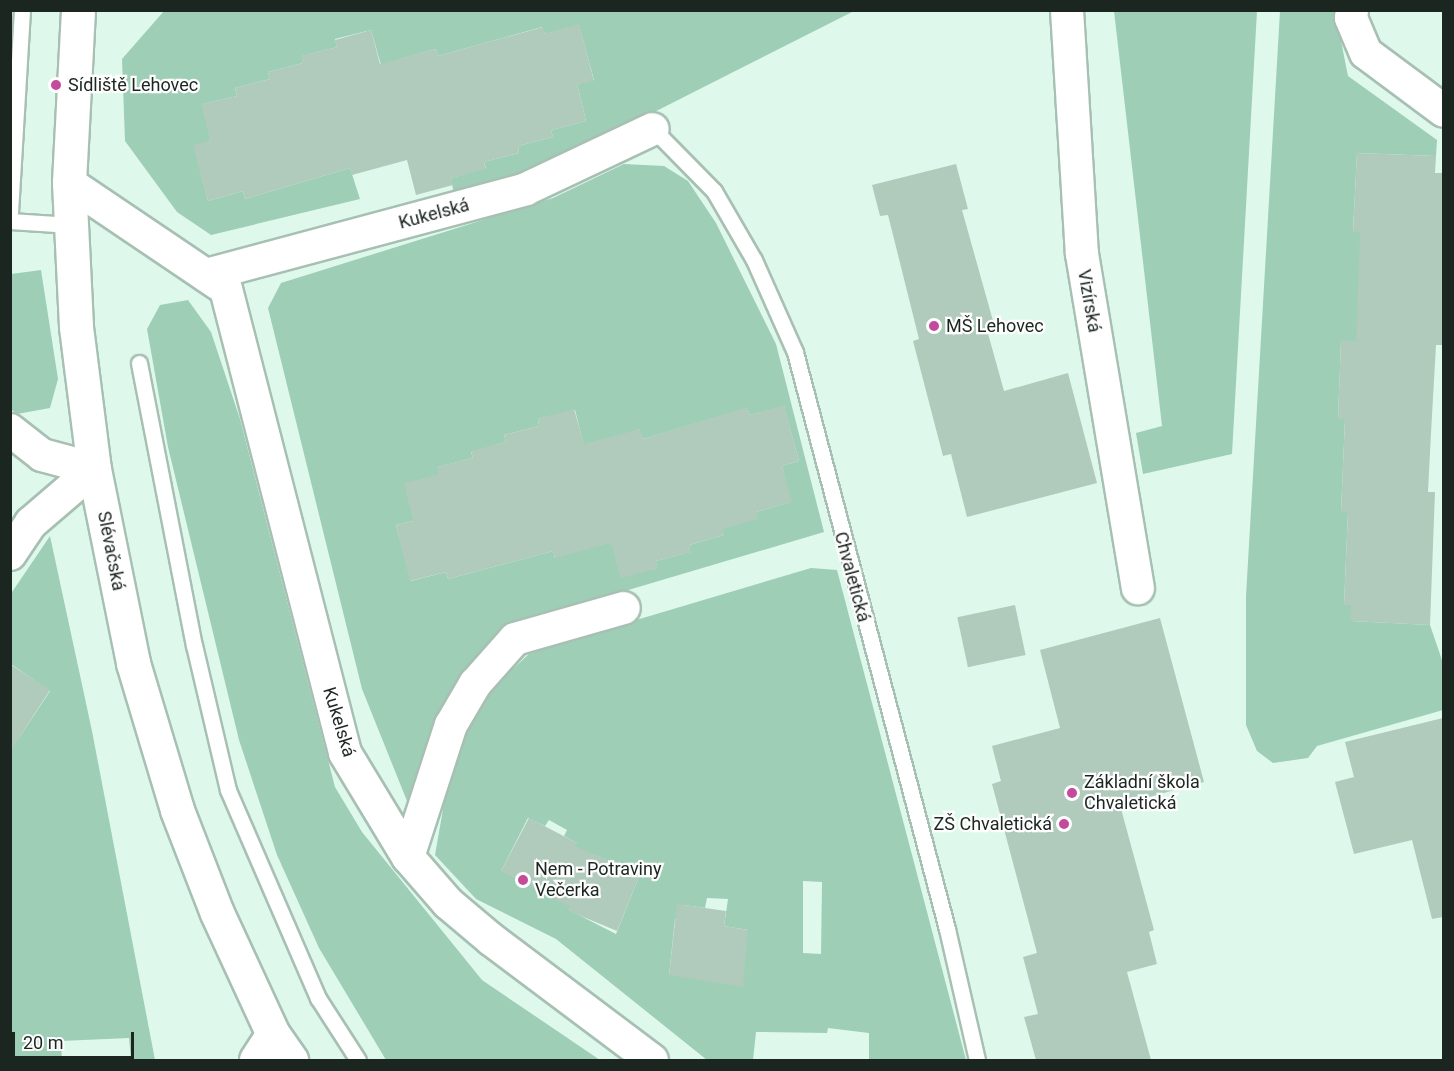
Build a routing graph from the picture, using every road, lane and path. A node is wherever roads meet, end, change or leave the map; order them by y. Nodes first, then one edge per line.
1 (21, 10) edge
2 (78, 10) edge
3 (1067, 10) edge
4 (1352, 10) edge
5 (1443, 111) edge
6 (653, 129) joint
7 (69, 183) junction
8 (10, 212) edge
9 (10, 221) edge
10 (71, 225) junction
11 (206, 275) junction
12 (139, 363) dead end
13 (10, 430) edge
14 (94, 469) junction
15 (10, 554) edge
16 (1138, 588) dead end
17 (624, 608) dead end
18 (408, 857) junction
19 (273, 1052) edge
20 (358, 1060) edge
21 (652, 1060) edge
22 (977, 1060) edge

1 - 8 lane
2 - 7 street, Slévačská
3 - 16 street, Vizírská
4 - 5 street
6 - 11 street, Kukelská
6 - 22 lane, Chvaletická
7 - 10 street, Slévačská
7 - 11 street, Kukelská
9 - 10 lane
10 - 14 street, Slévačská
11 - 18 street, Kukelská
12 - 20 lane
13 - 14 street
14 - 15 street
14 - 19 street, Slévačská
17 - 18 street
18 - 21 street, Kukelská

